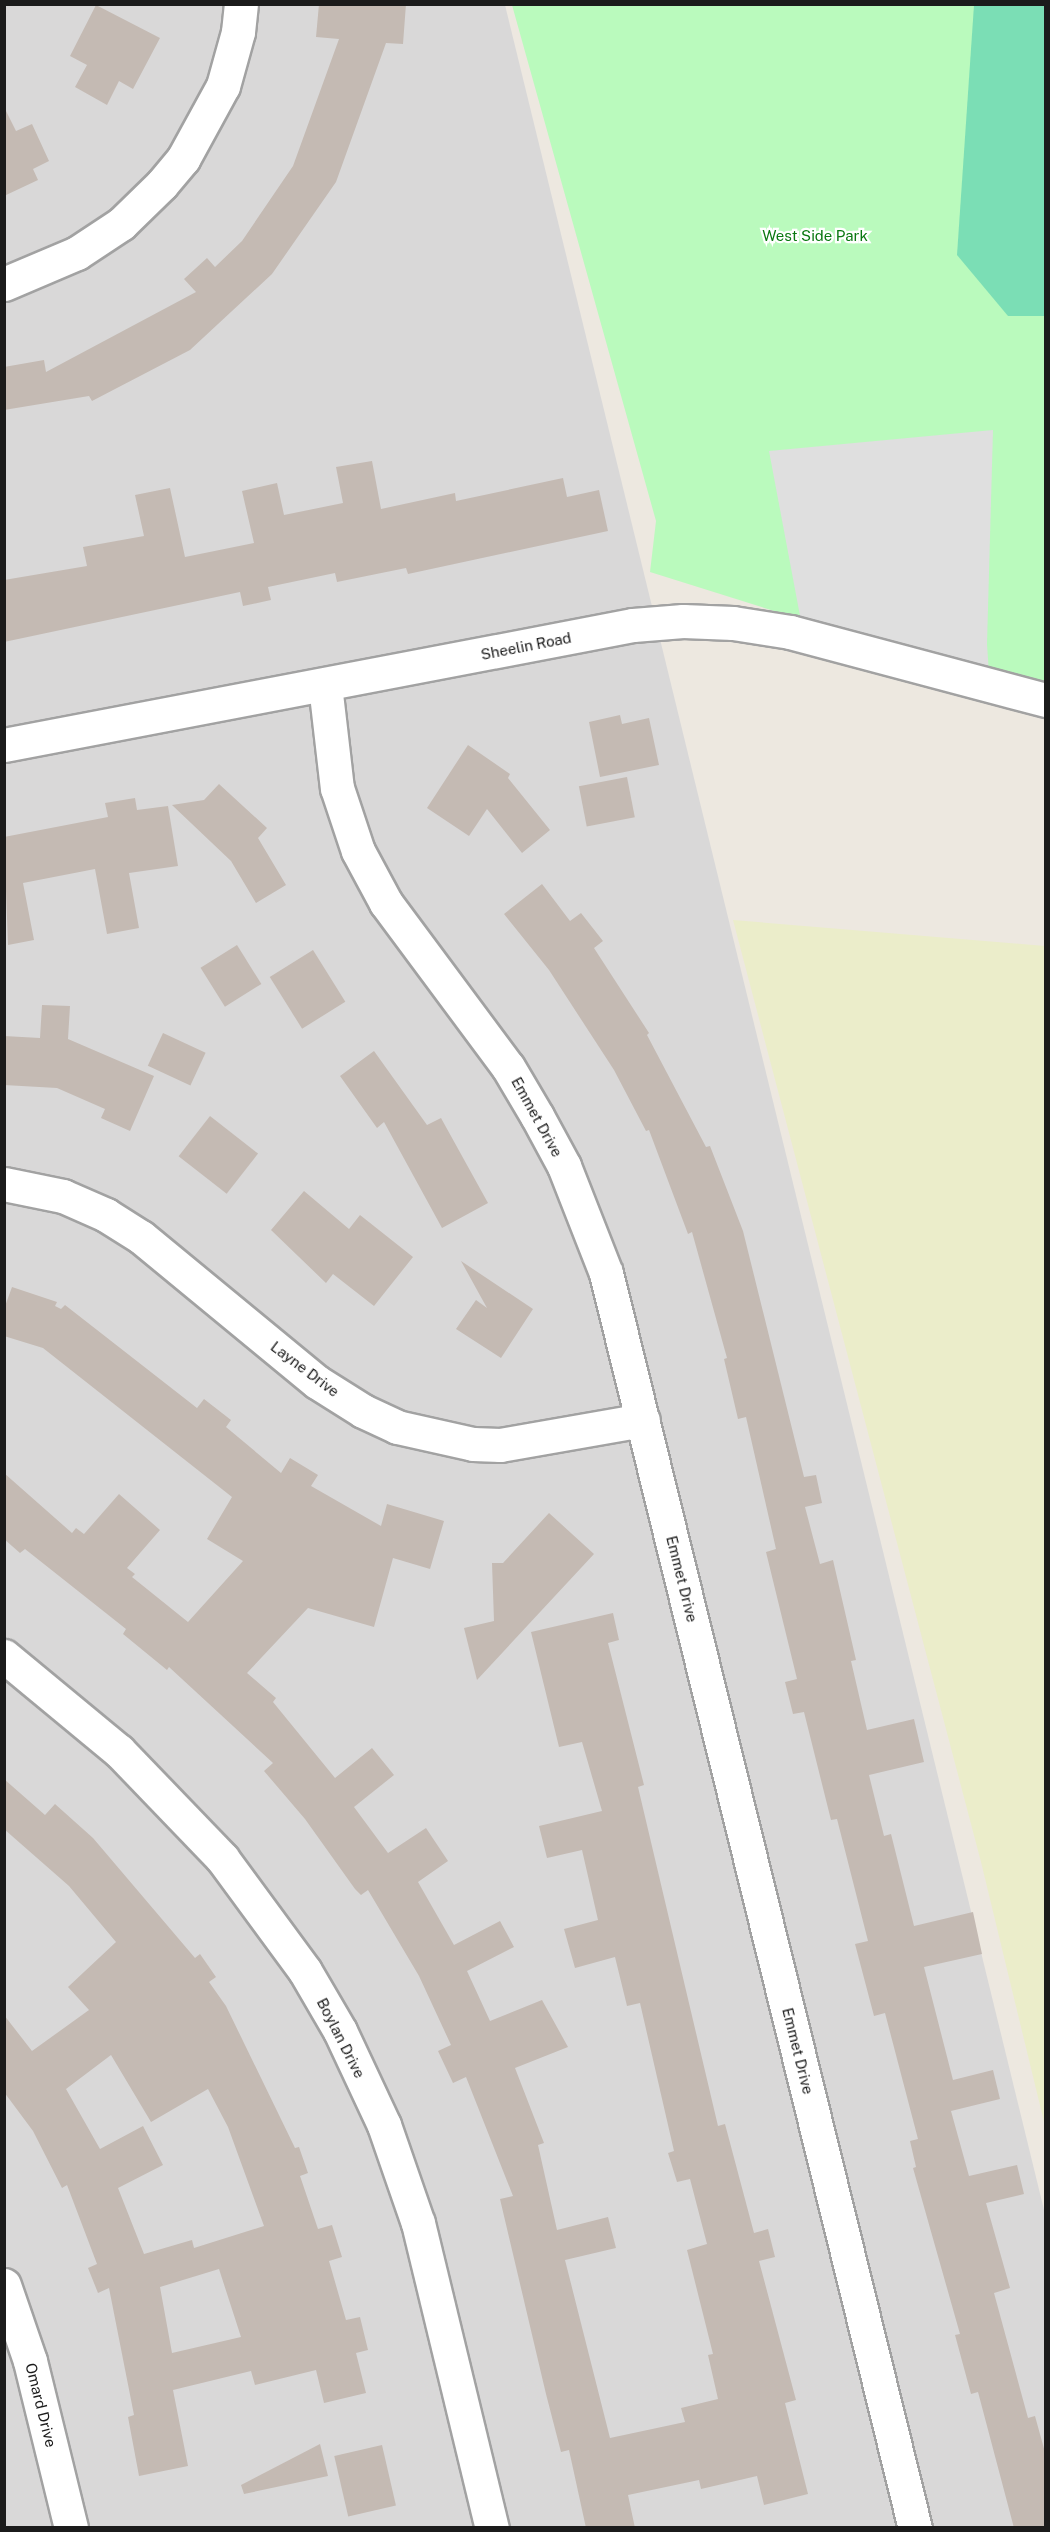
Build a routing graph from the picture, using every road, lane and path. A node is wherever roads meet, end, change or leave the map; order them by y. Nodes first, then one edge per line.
1 (241, 4) edge
2 (4, 284) edge
3 (325, 686) junction
4 (1046, 700) edge
5 (4, 744) edge
6 (4, 1184) edge
7 (643, 1420) junction
8 (4, 1656) edge
9 (4, 2285) edge
10 (71, 2528) edge
11 (492, 2528) edge
12 (915, 2528) edge

1 - 2 street
3 - 4 street, Sheelin Road
3 - 5 street, Sheelin Road
3 - 7 street, Emmet Drive
6 - 7 street, Layne Drive
7 - 12 street, Emmet Drive
8 - 11 street, Boylan Drive
9 - 10 street, Omard Drive

